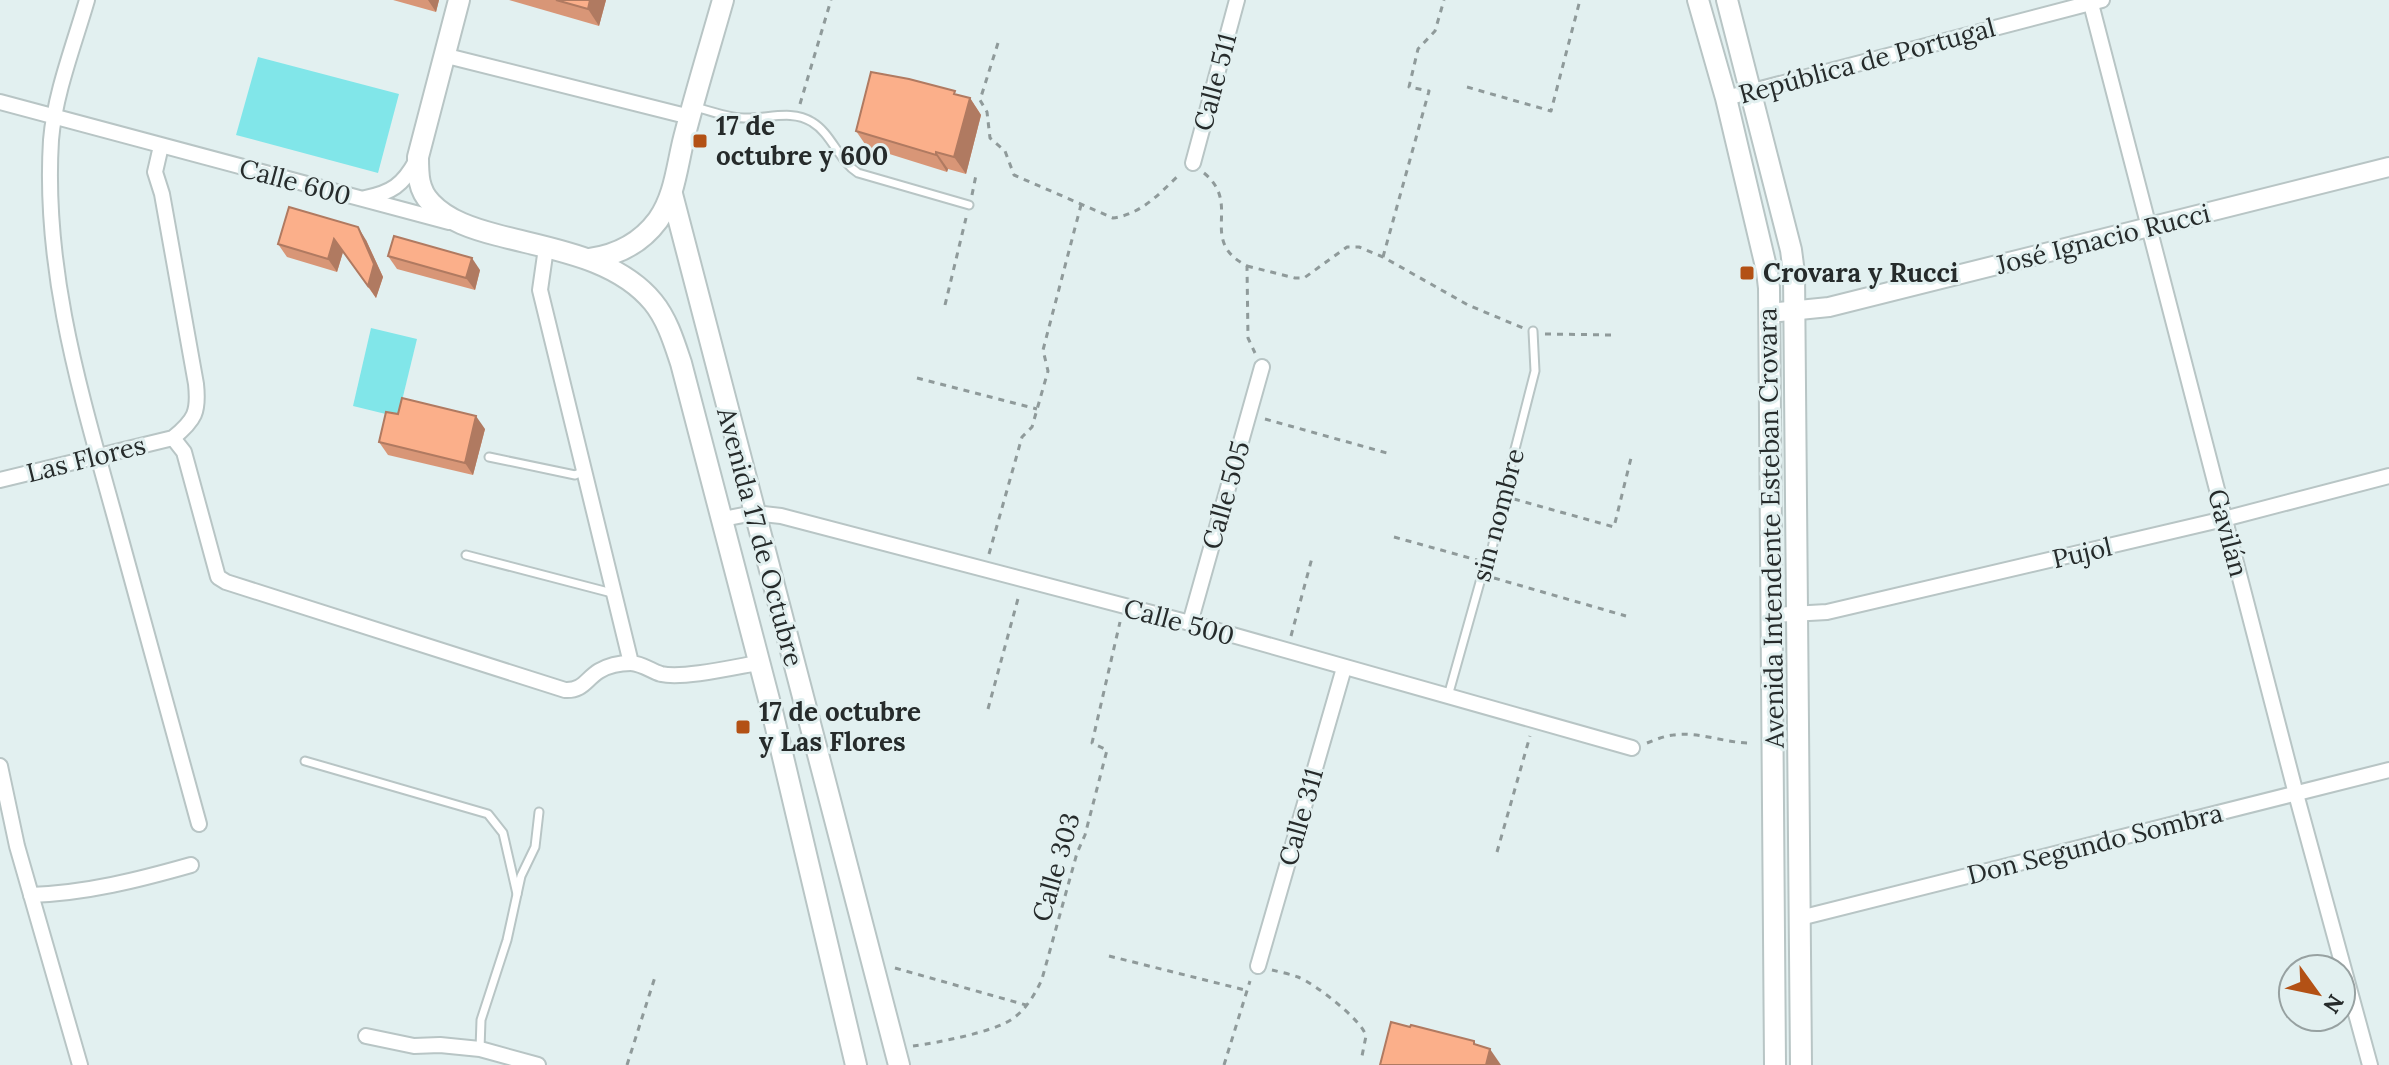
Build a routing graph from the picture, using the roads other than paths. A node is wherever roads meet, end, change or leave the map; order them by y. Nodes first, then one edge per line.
1 (87, 0) edge
2 (459, 0) edge
3 (723, 0) edge
4 (1237, 0) edge
5 (1698, 0) edge
6 (1727, 0) edge
7 (2094, 1) edge
8 (443, 55) junction
9 (1750, 91) junction
10 (1726, 98) junction
11 (0, 102) edge
12 (692, 112) junction
13 (54, 117) junction
14 (161, 146) junction
15 (418, 157) junction
16 (1193, 163) road end
17 (2389, 167) edge
18 (672, 194) junction
19 (361, 199) junction
20 (969, 205) road end
21 (468, 227) junction
22 (2149, 228) junction
23 (546, 248) junction
24 (590, 259) junction
25 (1795, 312) junction
26 (1769, 313) junction
27 (1533, 331) road end
28 (1262, 367) road end
29 (173, 438) junction
30 (97, 455) junction
31 (489, 457) dead end
32 (584, 471) junction
33 (2389, 476) edge
34 (0, 480) edge
35 (754, 513) junction
36 (723, 519) junction
37 (2224, 519) junction
38 (466, 555) dead end
39 (614, 594) junction
40 (1773, 615) junction
41 (1798, 615) junction
42 (1190, 623) junction
43 (631, 663) junction
44 (758, 663) junction
45 (1344, 668) junction
46 (1448, 696) junction
47 (1632, 748) road end
48 (305, 761) dead end
49 (0, 766) edge
50 (2389, 770) edge
51 (2296, 794) junction
52 (539, 812) dead end
53 (6, 821) edge
54 (199, 824) dead end
55 (191, 865) dead end
56 (517, 894) junction
57 (31, 895) junction
58 (1800, 918) junction
59 (1258, 966) road end
60 (366, 1036) dead end
61 (480, 1049) junction
62 (897, 1056) edge
63 (80, 1065) edge
64 (538, 1065) edge
65 (856, 1065) edge
66 (1775, 1065) edge
67 (1801, 1065) edge
68 (2370, 1065) edge

1 - 13 street
2 - 8 main road
3 - 12 main road
4 - 16 street, Calle 511
5 - 10 main road, Avenida Intendente Esteban Crovara
6 - 9 main road, Avenida Intendente Esteban Crovara
7 - 9 street, República de Portugal
7 - 22 street, Gavilán
8 - 12 street
8 - 15 main road
9 - 10 street, República de Portugal
9 - 25 main road, Avenida Intendente Esteban Crovara
10 - 26 main road, Avenida Intendente Esteban Crovara
11 - 13 street, Calle 600
12 - 18 main road
12 - 20 lane
13 - 14 street, Calle 600
13 - 30 street
14 - 19 street, Calle 600
14 - 29 street
15 - 19 street
15 - 21 main road
17 - 22 street, José Ignacio Rucci
18 - 24 main road
18 - 35 main road, Avenida 17 de Octubre
19 - 21 street, Calle 600
21 - 23 main road, Calle 600
22 - 25 street, José Ignacio Rucci
22 - 37 street, Gavilán
23 - 24 main road, Calle 600
23 - 32 street
24 - 36 main road, Avenida 17 de Octubre
25 - 26 street, José Ignacio Rucci
25 - 41 main road, Avenida Intendente Esteban Crovara
26 - 40 main road, Avenida Intendente Esteban Crovara
27 - 46 lane, sin nombre
28 - 42 street, Calle 505
29 - 30 street, Las Flores
29 - 43 street
30 - 34 street, Las Flores
30 - 54 street
31 - 32 lane
32 - 39 street
33 - 37 street, Pujol
35 - 36 street, Calle 500
35 - 42 street, Calle 500
35 - 62 main road, Avenida 17 de Octubre
36 - 44 main road, Avenida 17 de Octubre
37 - 41 street, Pujol
37 - 51 street, Gavilán
38 - 39 lane
39 - 43 street
40 - 41 street, Pujol
40 - 66 main road, Avenida Intendente Esteban Crovara
41 - 58 main road, Avenida Intendente Esteban Crovara
42 - 45 street, Calle 500
43 - 44 street
44 - 65 main road, Avenida 17 de Octubre
45 - 46 street, Calle 500
45 - 59 street, Calle 311
46 - 47 street, Calle 500
48 - 56 lane
49 - 53 street
50 - 51 street, Don Segundo Sombra
51 - 58 street, Don Segundo Sombra
51 - 68 street, Gavilán
52 - 56 lane
53 - 57 street
55 - 57 street
56 - 61 lane
57 - 63 street
58 - 67 main road, Avenida Intendente Esteban Crovara
60 - 61 street
61 - 64 street

